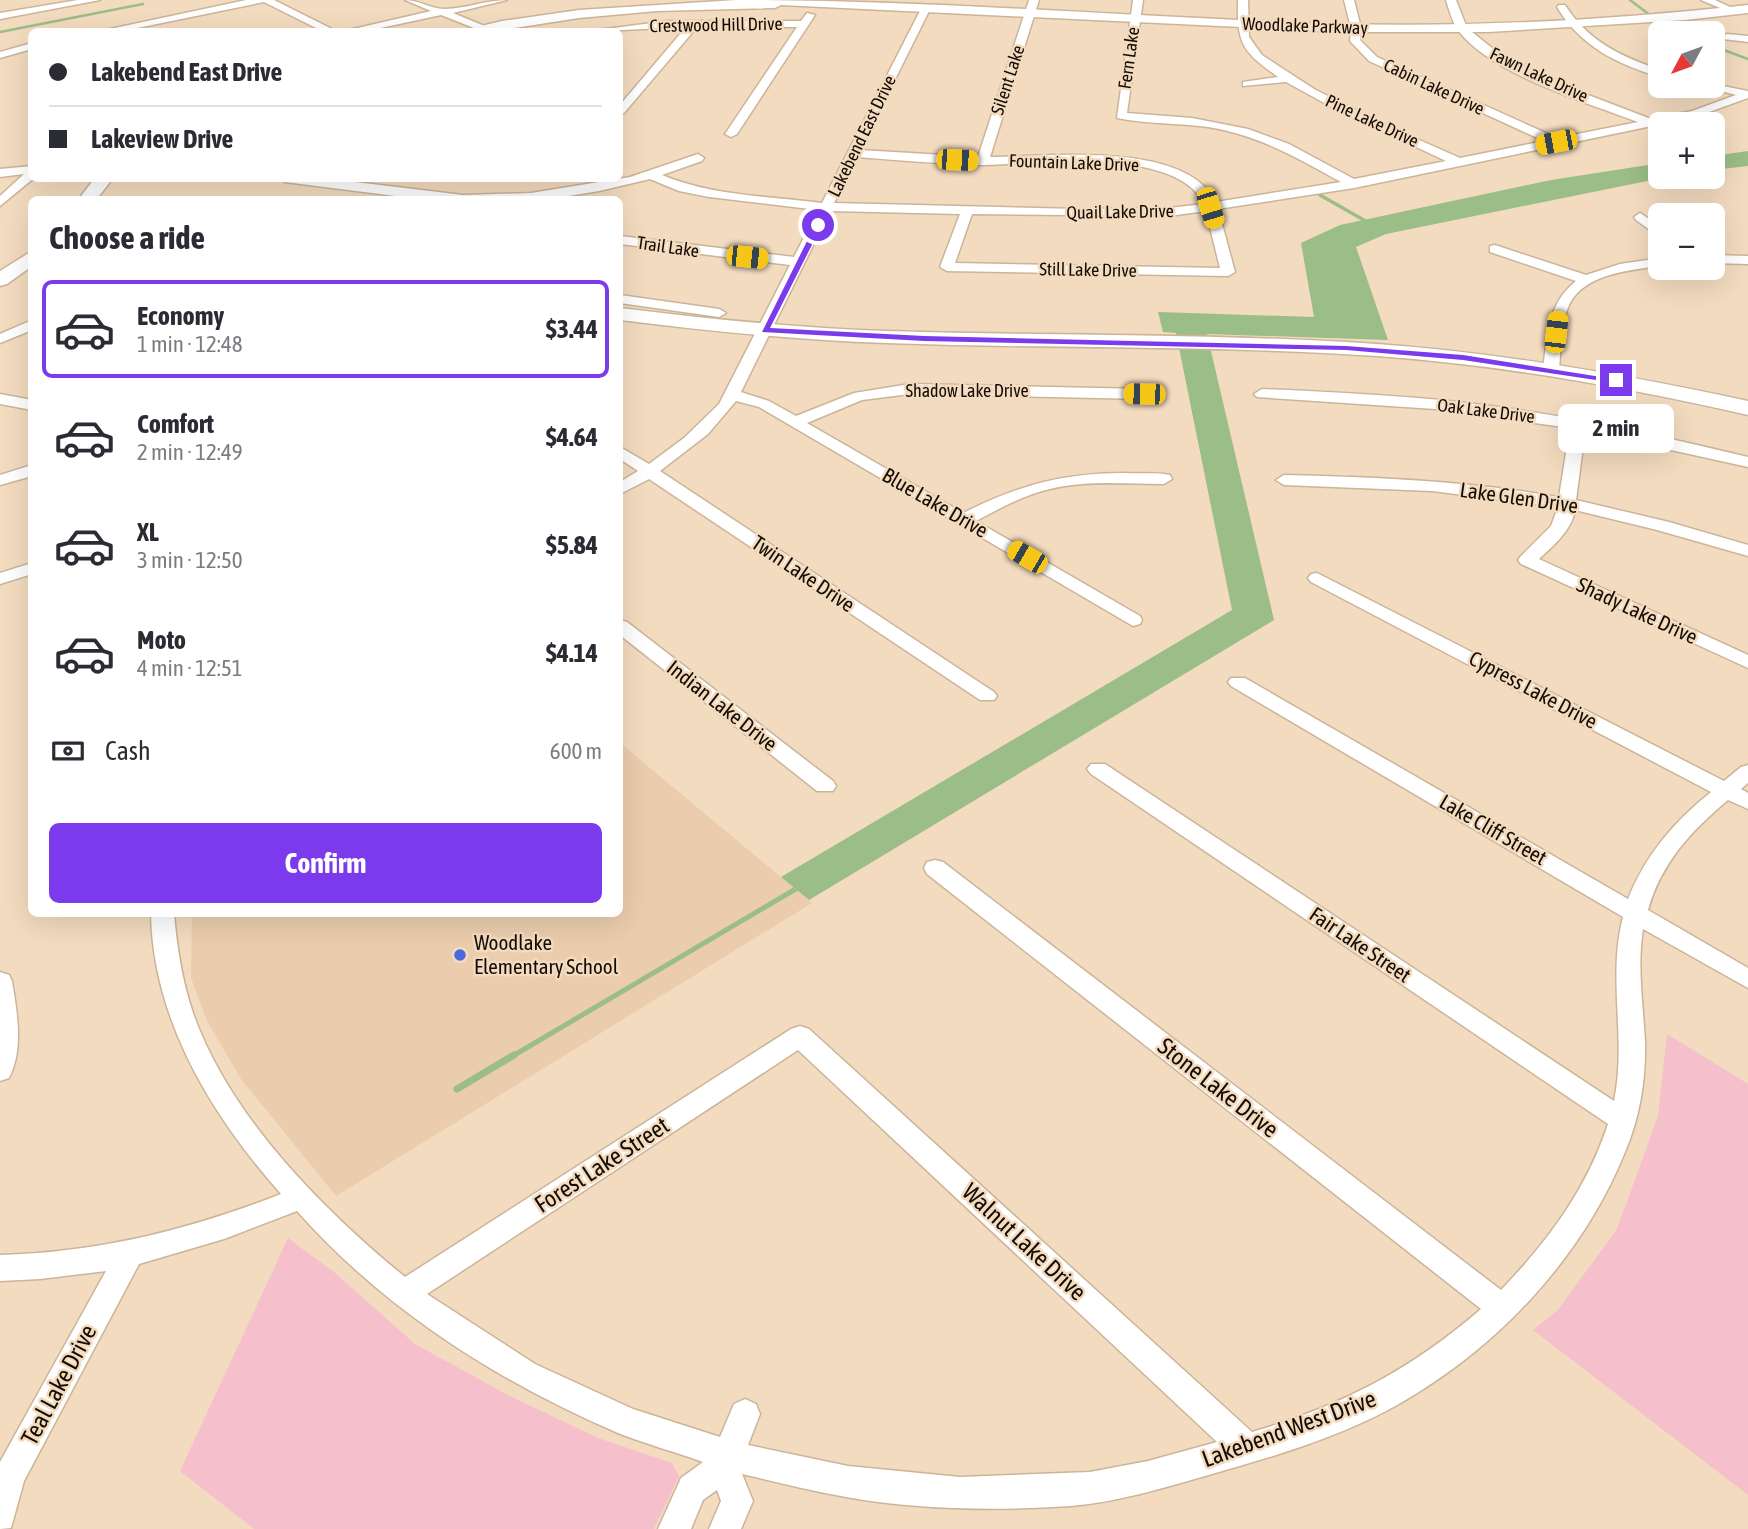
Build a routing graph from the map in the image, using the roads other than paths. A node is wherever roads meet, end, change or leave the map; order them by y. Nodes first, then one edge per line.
1 (6, 0) edge
2 (95, 0) edge
3 (260, 0) edge
4 (267, 0) edge
5 (410, 0) edge
6 (502, 0) edge
7 (718, 0) edge
8 (755, 0) edge
9 (1138, 0) edge
10 (1243, 0) edge
11 (1349, 0) edge
12 (1451, 0) edge
13 (1706, 0) edge
14 (1748, 3) edge
15 (865, 4) edge
16 (881, 5) edge
17 (925, 9) junction
18 (1031, 9) edge
19 (1739, 10) edge
20 (434, 11) junction
21 (811, 13) dead end
22 (5, 15) edge
23 (1567, 16) junction
24 (162, 19) junction
25 (1135, 19) junction
26 (694, 24) junction
27 (804, 24) junction
28 (1242, 24) junction
29 (174, 25) dead end
30 (468, 27) edge
31 (1467, 27) junction
32 (120, 28) edge
33 (325, 28) edge
34 (362, 28) edge
35 (1356, 28) junction
36 (623, 29) edge
37 (1727, 37) dead end
38 (1748, 39) edge
39 (28, 47) edge
40 (0, 55) edge
41 (1648, 67) edge
42 (1286, 79) junction
43 (1247, 84) dead end
44 (1726, 90) edge
45 (1748, 94) edge
46 (623, 107) edge
47 (1701, 112) edge
48 (1648, 122) edge
49 (1648, 123) edge
50 (731, 134) dead end
51 (1556, 142) junction
52 (854, 153) junction
53 (698, 158) dead end
54 (983, 161) junction
55 (1459, 162) junction
56 (28, 172) edge
57 (0, 173) edge
58 (28, 173) edge
59 (652, 175) junction
60 (102, 182) edge
61 (120, 182) edge
62 (317, 182) edge
63 (623, 182) edge
64 (623, 182) edge
65 (1354, 184) junction
66 (89, 196) edge
67 (107, 196) edge
68 (430, 196) edge
69 (542, 196) edge
70 (0, 202) edge
71 (827, 207) junction
72 (1210, 208) junction
73 (967, 211) junction
74 (1640, 217) dead end
75 (1648, 223) edge
76 (623, 240) edge
77 (1495, 249) dead end
78 (1725, 259) edge
79 (28, 260) edge
80 (1748, 260) edge
81 (800, 262) junction
82 (1648, 265) edge
83 (28, 271) edge
84 (1615, 271) junction
85 (1228, 272) joint
86 (1587, 280) junction
87 (0, 282) edge
88 (1640, 282) dead end
89 (623, 299) edge
90 (719, 313) dead end
91 (623, 314) edge
92 (28, 326) edge
93 (765, 330) junction
94 (0, 339) edge
95 (1551, 369) junction
96 (1144, 394) dead end
97 (1262, 394) dead end
98 (733, 395) junction
99 (0, 399) edge
100 (28, 404) edge
101 (1748, 408) edge
102 (795, 422) junction
103 (1578, 425) junction
104 (623, 454) edge
105 (1748, 462) edge
106 (28, 471) edge
107 (650, 472) junction
108 (1164, 479) dead end
109 (0, 480) edge
110 (1284, 480) dead end
111 (623, 487) edge
112 (1567, 504) junction
113 (963, 520) junction
114 (1748, 551) edge
115 (28, 569) edge
116 (1317, 578) dead end
117 (0, 579) edge
118 (1133, 620) dead end
119 (623, 628) edge
120 (1748, 662) edge
121 (1238, 682) dead end
122 (987, 696) dead end
123 (1098, 769) dead end
124 (1748, 772) edge
125 (825, 786) dead end
126 (1737, 797) edge
127 (934, 868) dead end
128 (1635, 913) junction
129 (162, 917) edge
130 (1748, 979) edge
131 (0, 981) edge
132 (800, 1035) joint
133 (0, 1071) edge
134 (1622, 1120) junction
135 (298, 1199) junction
136 (128, 1256) junction
137 (0, 1268) edge
138 (403, 1294) junction
139 (1502, 1308) junction
140 (745, 1414) dead end
141 (1247, 1449) junction
142 (726, 1461) junction
143 (0, 1517) edge
144 (674, 1529) edge
145 (725, 1529) edge

1 - 22 street
2 - 22 street
3 - 24 street
4 - 33 street
5 - 20 street
6 - 20 street
7 - 30 street
8 - 15 street, Woodlake Parkway
9 - 25 street, Fern Lake
10 - 28 street, Pine Lake Drive
11 - 35 street, Cabin Lake Drive
12 - 31 street
13 - 19 street
14 - 19 street, Woodlake Parkway
15 - 16 street, Woodlake Parkway
15 - 30 street, Woodlake Parkway
16 - 17 street, Woodlake Parkway
17 - 18 street, Woodlake Parkway
17 - 52 street, Lakebend East Drive
18 - 25 street, Woodlake Parkway
18 - 54 street, Silent Lake
19 - 23 street, Woodlake Parkway
20 - 30 street
20 - 34 street
21 - 27 street
23 - 31 street, Woodlake Parkway
23 - 41 street
24 - 29 street
24 - 32 street
25 - 28 street, Woodlake Parkway
25 - 65 street, Fern Lake
26 - 27 street, Crestwood Hill Drive
26 - 36 street, Crestwood Hill Drive
26 - 46 street
27 - 50 street
28 - 35 street, Woodlake Parkway
28 - 42 street, Pine Lake Drive
31 - 35 street, Woodlake Parkway
31 - 48 street, Fawn Lake Drive
35 - 51 street, Cabin Lake Drive
37 - 38 street
39 - 40 street
42 - 43 street
42 - 55 street, Pine Lake Drive
44 - 45 street
45 - 47 street, Quail Lake Drive
49 - 51 street, Quail Lake Drive
51 - 55 street, Quail Lake Drive
52 - 54 street, Fountain Lake Drive
52 - 71 street, Lakebend East Drive
53 - 59 street
54 - 72 street, Fountain Lake Drive
55 - 65 street, Quail Lake Drive
56 - 57 street
58 - 70 street
59 - 64 street
59 - 71 street, Quail Lake Drive
60 - 66 street
61 - 67 street
62 - 68 street
63 - 69 street
65 - 72 street, Quail Lake Drive
71 - 73 street, Quail Lake Drive
71 - 81 street, Lakebend East Drive
72 - 73 street, Quail Lake Drive
72 - 85 street, Fountain Lake Drive
73 - 85 street, Still Lake Drive
74 - 75 street
76 - 81 street, Trail Lake
77 - 86 street
78 - 80 street
79 - 87 street
81 - 93 street, Lakebend East Drive
82 - 84 street
83 - 87 street
84 - 86 street
84 - 88 street
86 - 95 street
89 - 90 street
91 - 93 street
92 - 94 street
93 - 95 street
93 - 98 street, Lakebend East Drive
95 - 101 street
96 - 102 street, Shadow Lake Drive
97 - 103 street, Oak Lake Drive
98 - 102 street, Blue Lake Drive
98 - 107 street, Lakebend East Drive
99 - 100 street
102 - 113 street, Blue Lake Drive
103 - 105 street, Oak Lake Drive
103 - 112 street
104 - 107 street, Twin Lake Drive
106 - 109 street
107 - 111 street, Lakebend East Drive
107 - 122 street, Twin Lake Drive
108 - 113 street
110 - 112 street, Lake Glen Drive
112 - 114 street, Lake Glen Drive
112 - 120 street, Shady Lake Drive
113 - 118 street, Blue Lake Drive
115 - 117 street
116 - 126 street, Cypress Lake Drive
119 - 125 street, Indian Lake Drive
121 - 128 street, Lake Cliff Street
123 - 134 street, Fair Lake Street
124 - 126 street, Lakebend West Drive
126 - 128 street, Lakebend West Drive
127 - 139 street, Stone Lake Drive
128 - 130 street, Lake Cliff Street
128 - 134 street, Lakebend West Drive
129 - 135 street
131 - 133 street
132 - 138 street, Forest Lake Street
132 - 141 street, Walnut Lake Drive
134 - 139 street, Lakebend West Drive
135 - 136 street
135 - 138 street
136 - 137 street
136 - 143 street, Teal Lake Drive
138 - 142 street, Lakebend West Drive
139 - 141 street, Lakebend West Drive
140 - 142 street
141 - 142 street, Lakebend West Drive
142 - 144 street
142 - 145 street

